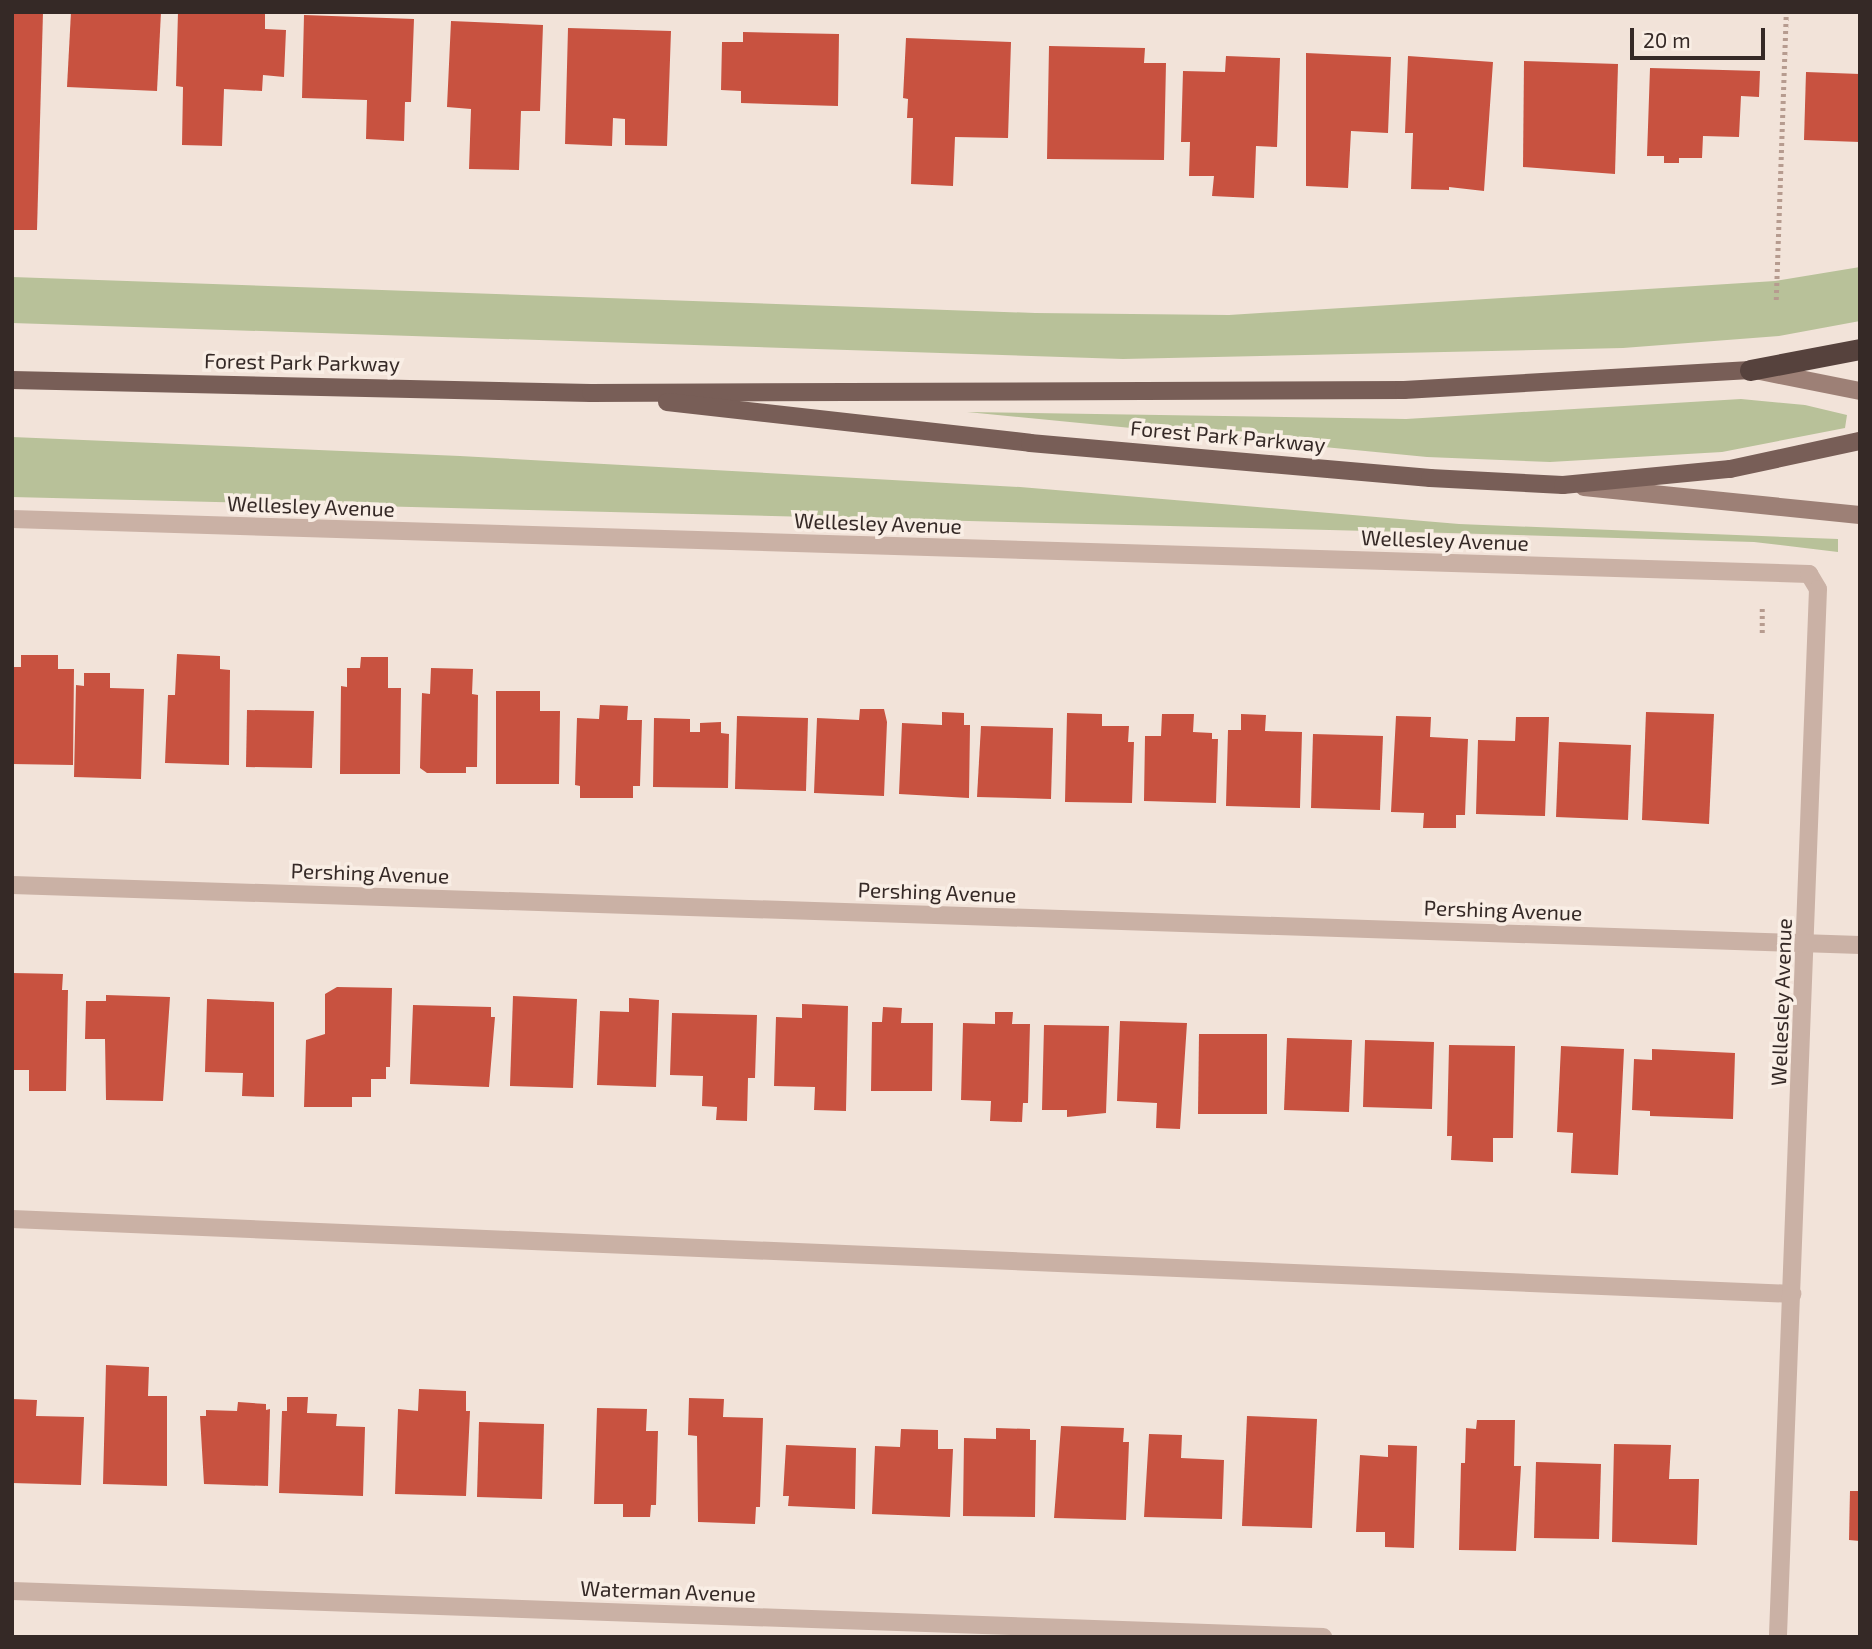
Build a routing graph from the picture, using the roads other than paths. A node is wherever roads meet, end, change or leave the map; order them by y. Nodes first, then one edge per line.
1 (1860, 349) edge
2 (1750, 370) junction
3 (12, 380) edge
4 (1860, 391) edge
5 (591, 393) junction
6 (1860, 441) edge
7 (1563, 485) junction
8 (1860, 515) edge
9 (12, 519) edge
10 (12, 885) edge
11 (1806, 943) junction
12 (1860, 945) edge
13 (12, 1219) edge
14 (1792, 1294) junction
15 (12, 1591) edge
16 (1323, 1637) edge
17 (1778, 1637) edge

1 - 2 highway, Forest Park Parkway
2 - 4 street
2 - 5 main road, Forest Park Parkway
3 - 5 main road, Forest Park Parkway
5 - 7 main road, Forest Park Parkway
6 - 7 main road, Forest Park Parkway
7 - 8 street
9 - 11 street, Wellesley Avenue
10 - 11 street, Pershing Avenue
11 - 12 street, Pershing Avenue
11 - 14 street, Wellesley Avenue
13 - 14 street
14 - 17 street, Wellesley Avenue
15 - 16 street, Waterman Avenue

